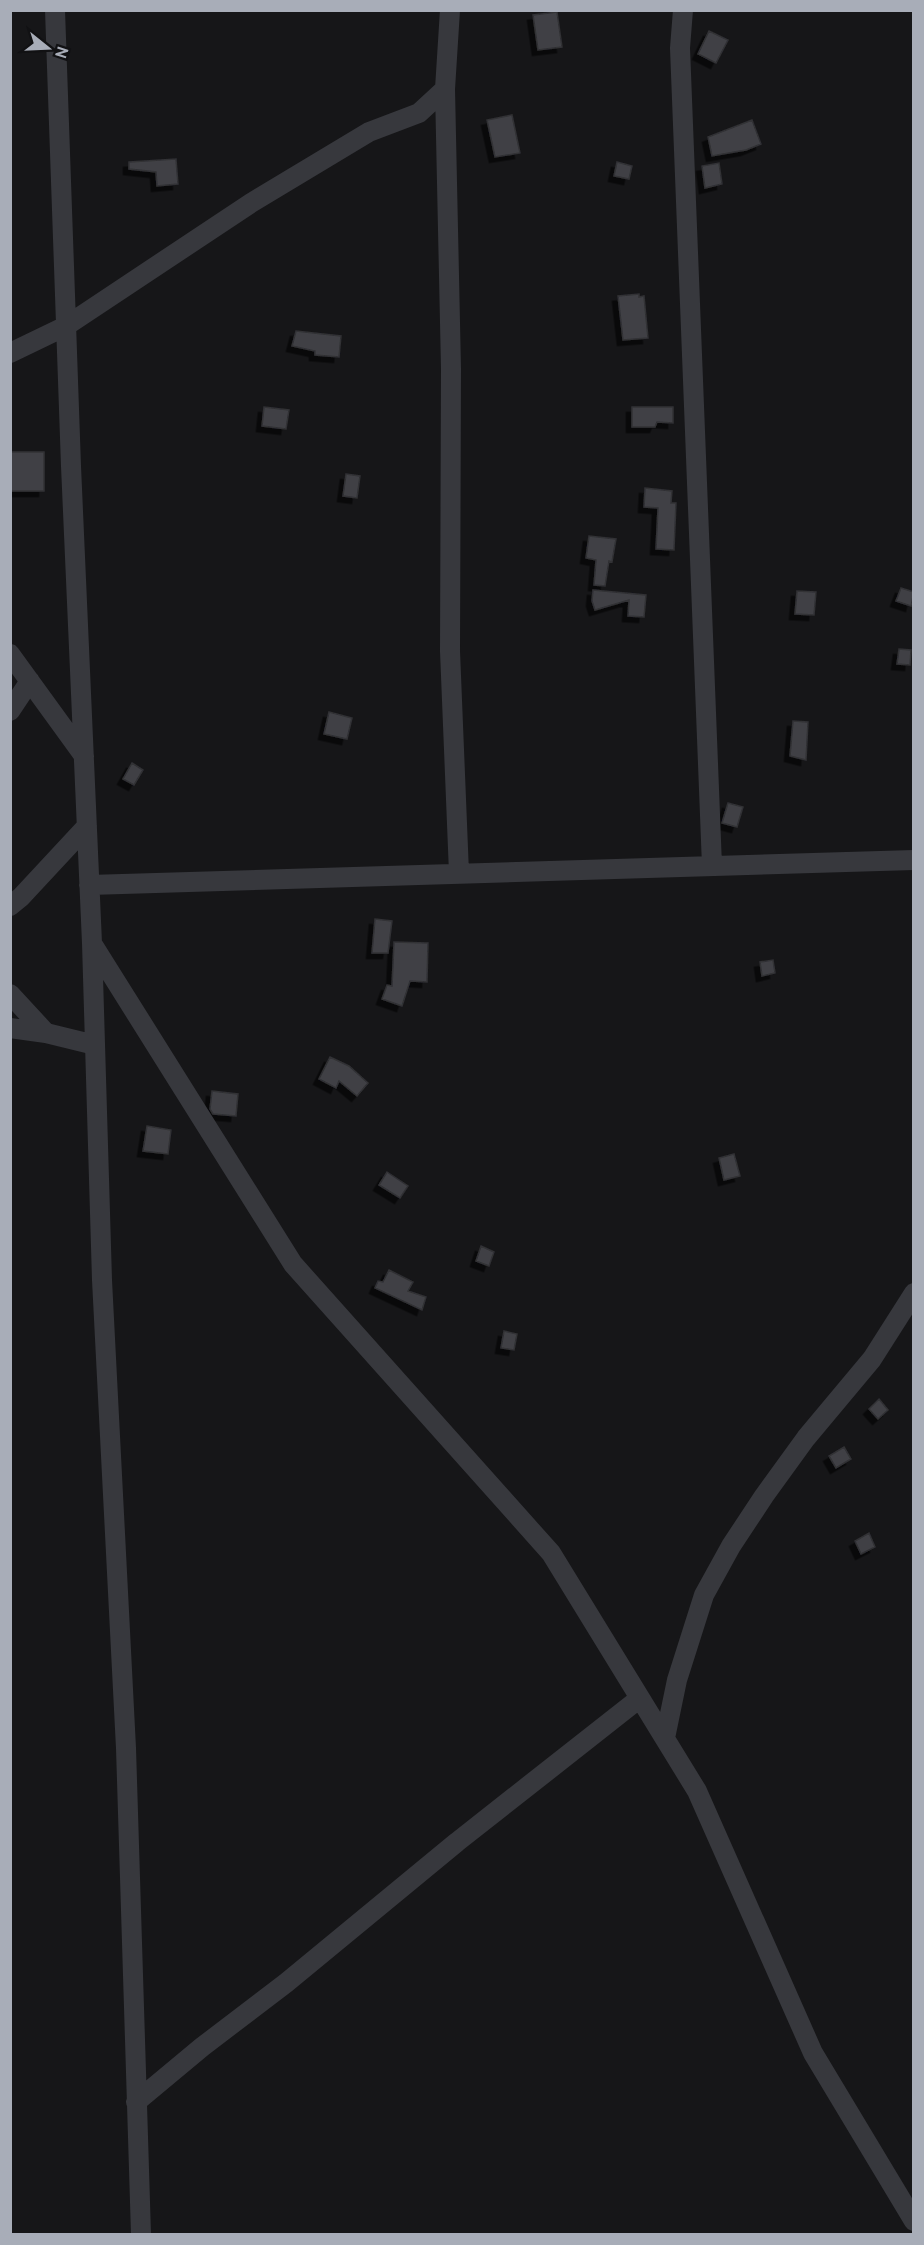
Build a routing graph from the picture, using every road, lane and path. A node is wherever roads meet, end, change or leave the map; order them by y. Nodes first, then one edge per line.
1 (55, 10) edge
2 (450, 10) edge
3 (683, 10) edge
4 (445, 89) junction
5 (66, 326) junction
6 (10, 353) edge
7 (10, 654) edge
8 (30, 681) junction
9 (10, 711) edge
10 (84, 756) junction
11 (87, 826) junction
12 (914, 860) edge
13 (711, 866) junction
14 (459, 873) junction
15 (89, 885) junction
16 (10, 906) edge
17 (92, 943) junction
18 (10, 994) edge
19 (10, 1028) edge
20 (46, 1033) junction
21 (95, 1045) junction
22 (914, 1293) edge
23 (640, 1698) junction
24 (664, 1738) junction
25 (136, 2102) junction
26 (914, 2221) edge
27 (141, 2235) edge

1 - 5 street
2 - 4 street
3 - 13 street
4 - 5 street
4 - 14 street
5 - 6 street
5 - 10 street
7 - 8 street
8 - 9 street
8 - 10 street
10 - 11 street
11 - 15 street
11 - 16 street
12 - 13 street
13 - 14 street
14 - 15 street
15 - 17 street
17 - 21 street
17 - 23 street
18 - 20 street
19 - 20 street
20 - 21 street
21 - 25 street
22 - 24 street
23 - 24 street
23 - 25 street
24 - 26 street
25 - 27 street

